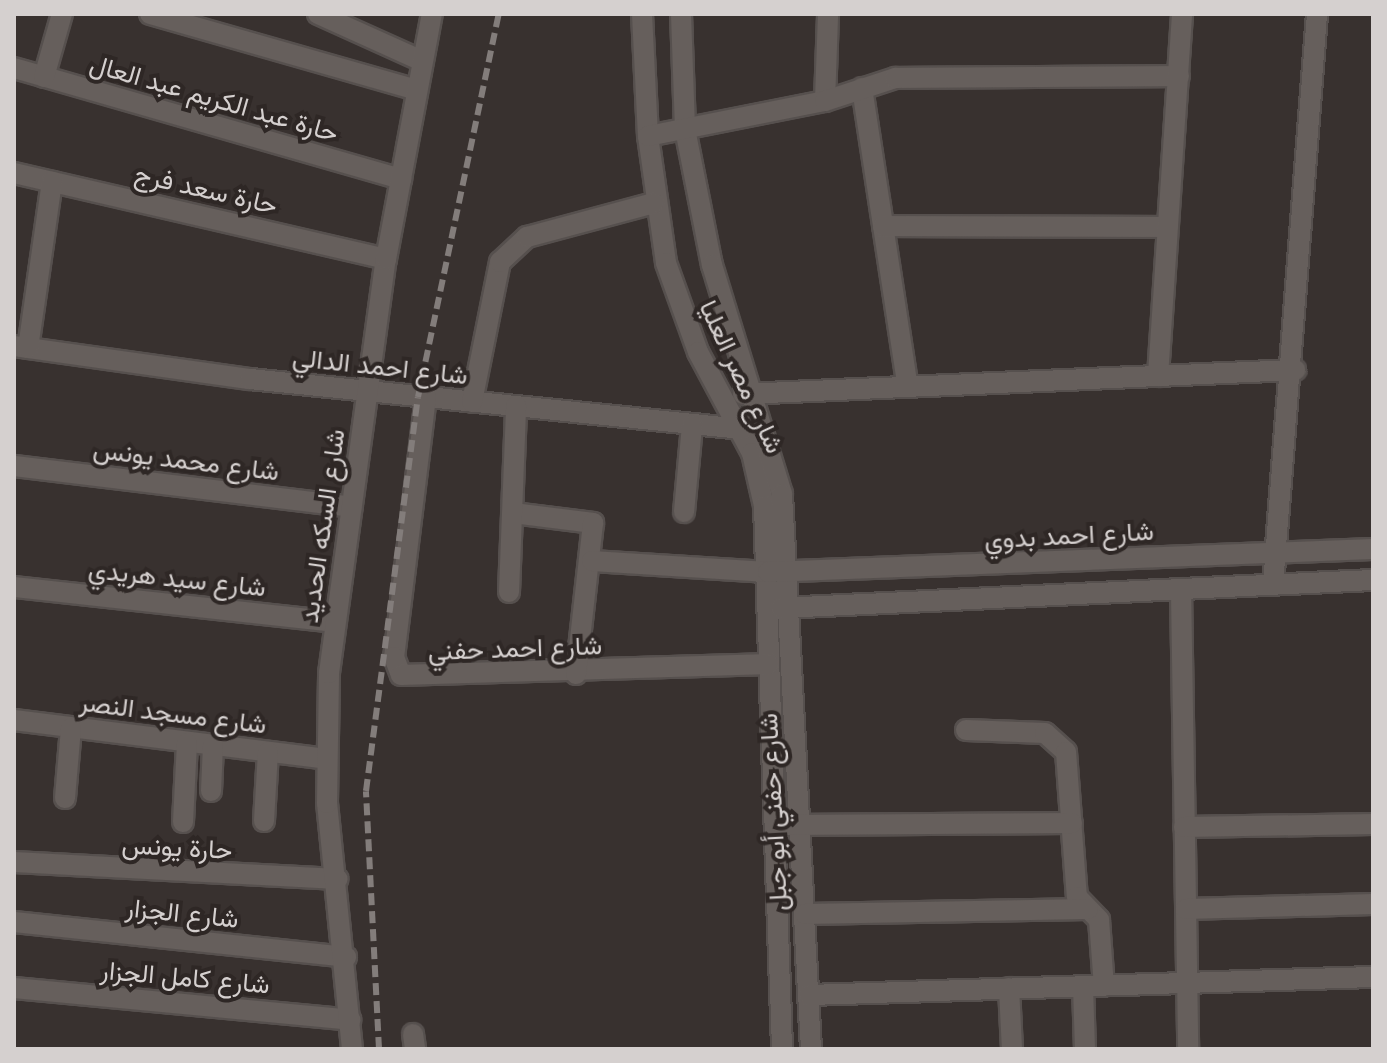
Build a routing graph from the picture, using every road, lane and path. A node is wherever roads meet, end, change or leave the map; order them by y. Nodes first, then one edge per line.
1 (62, 14) edge
2 (150, 14) edge
3 (318, 14) edge
4 (432, 14) edge
5 (642, 14) edge
6 (681, 14) edge
7 (828, 14) edge
8 (1182, 14) edge
9 (1317, 14) edge
10 (422, 61) junction
11 (14, 68) edge
12 (1179, 76) junction
13 (44, 77) junction
14 (862, 88) junction
15 (416, 90) junction
16 (825, 101) junction
17 (685, 129) junction
18 (648, 136) junction
19 (14, 173) edge
20 (401, 179) junction
21 (52, 182) junction
22 (654, 203) junction
23 (883, 226) junction
24 (1167, 227) junction
25 (386, 259) junction
26 (21, 347) edge
27 (1295, 370) junction
28 (1158, 376) junction
29 (907, 382) junction
30 (369, 392) junction
31 (755, 393) junction
32 (725, 395) junction
33 (426, 397) junction
34 (472, 402) junction
35 (516, 406) junction
36 (692, 425) junction
37 (742, 429) junction
38 (14, 466) edge
39 (352, 507) junction
40 (684, 512) dead end
41 (513, 513) junction
42 (1373, 549) edge
43 (1276, 553) junction
44 (592, 561) junction
45 (768, 572) junction
46 (790, 572) junction
47 (1373, 580) edge
48 (1273, 585) junction
49 (14, 587) edge
50 (1181, 589) junction
51 (509, 592) dead end
52 (769, 608) junction
53 (791, 608) junction
54 (335, 622) junction
55 (769, 664) junction
56 (576, 674) junction
57 (14, 720) edge
58 (71, 728) junction
59 (966, 730) dead end
60 (187, 743) junction
61 (213, 746) junction
62 (268, 752) junction
63 (325, 759) junction
64 (211, 791) dead end
65 (65, 798) dead end
66 (264, 821) dead end
67 (183, 822) dead end
68 (1072, 823) junction
69 (1373, 824) edge
70 (774, 825) junction
71 (801, 825) junction
72 (1184, 827) junction
73 (14, 862) edge
74 (338, 879) junction
75 (1373, 904) edge
76 (1088, 909) junction
77 (1186, 909) junction
78 (805, 914) junction
79 (14, 922) edge
80 (346, 957) junction
81 (1373, 977) edge
82 (1187, 983) junction
83 (1083, 986) junction
84 (1104, 986) junction
85 (14, 988) edge
86 (1009, 988) junction
87 (809, 995) junction
88 (350, 1020) junction
89 (352, 1049) edge
90 (782, 1049) edge
91 (811, 1049) edge
92 (1012, 1049) edge
93 (1085, 1049) edge
94 (1188, 1049) edge

1 - 13 street
2 - 15 street
3 - 10 street
4 - 10 street, شارع السكه الحديد
5 - 18 street, شارع مصر العليا
6 - 17 street, شارع مصر العليا
7 - 16 street
8 - 12 street
9 - 27 street
10 - 15 street, شارع السكه الحديد
11 - 13 street, حارة عبد الكريم عبد العال
12 - 14 street
12 - 24 street
13 - 20 street, حارة عبد الكريم عبد العال
14 - 16 street
14 - 23 street
15 - 20 street, شارع السكه الحديد
16 - 17 street
17 - 18 street
17 - 31 street, شارع مصر العليا
18 - 22 street, شارع مصر العليا
19 - 21 street, حارة سعد فرج
20 - 25 street, شارع السكه الحديد
21 - 25 street, حارة سعد فرج
21 - 26 street
22 - 32 street, شارع مصر العليا
22 - 34 street
23 - 24 street
23 - 29 street
24 - 28 street
25 - 30 street, شارع السكه الحديد
26 - 30 street, شارع احمد الدالي
27 - 28 street
27 - 43 street
28 - 29 street
29 - 31 street
30 - 33 street, شارع احمد الدالي
30 - 39 street, شارع السكه الحديد
31 - 32 street
31 - 46 street, شارع مصر العليا
32 - 37 street, شارع مصر العليا
33 - 34 street, شارع احمد الدالي
33 - 56 street, شارع احمد حفني
34 - 35 street, شارع احمد الدالي
35 - 36 street, شارع احمد الدالي
35 - 41 street
36 - 37 street, شارع احمد الدالي
36 - 40 street
37 - 45 street, شارع مصر العليا
38 - 39 street, شارع محمد يونس
39 - 54 street, شارع السكه الحديد
41 - 44 street
41 - 51 street
42 - 43 street, شارع احمد بدوي
43 - 46 street, شارع احمد بدوي
43 - 48 street
44 - 45 street, شارع احمد بدوي
44 - 56 street
45 - 46 street, شارع احمد بدوي
45 - 52 street, شارع حفني أبو جبل
46 - 53 street, شارع حفني أبو جبل
47 - 48 street
48 - 50 street
49 - 54 street, شارع سيد هريدي
50 - 53 street
50 - 72 street
52 - 53 street
52 - 55 street, شارع حفني أبو جبل
53 - 71 street, شارع حفني أبو جبل
54 - 63 street, شارع السكه الحديد
55 - 56 street, شارع احمد حفني
55 - 70 street, شارع حفني أبو جبل
57 - 58 street, شارع مسجد النصر
58 - 60 street, شارع مسجد النصر
58 - 65 street
59 - 68 street
60 - 61 street, شارع مسجد النصر
60 - 67 street
61 - 62 street, شارع مسجد النصر
61 - 64 street
62 - 63 street, شارع مسجد النصر
62 - 66 street
63 - 74 street, شارع السكه الحديد
68 - 71 street
68 - 76 street
69 - 72 street
70 - 71 street
70 - 90 street, شارع حفني أبو جبل
71 - 78 street, شارع حفني أبو جبل
72 - 77 street
73 - 74 street, حارة يونس
74 - 80 street, شارع السكه الحديد
75 - 77 street
76 - 78 street
76 - 84 street
77 - 82 street
78 - 87 street, شارع حفني أبو جبل
79 - 80 street, شارع الجزار
80 - 88 street, شارع السكه الحديد
81 - 82 street
82 - 84 street
82 - 94 street
83 - 84 street
83 - 86 street
83 - 93 street
85 - 88 street, شارع كامل الجزار
86 - 87 street
86 - 92 street
87 - 91 street, شارع حفني أبو جبل
88 - 89 street, شارع السكه الحديد

